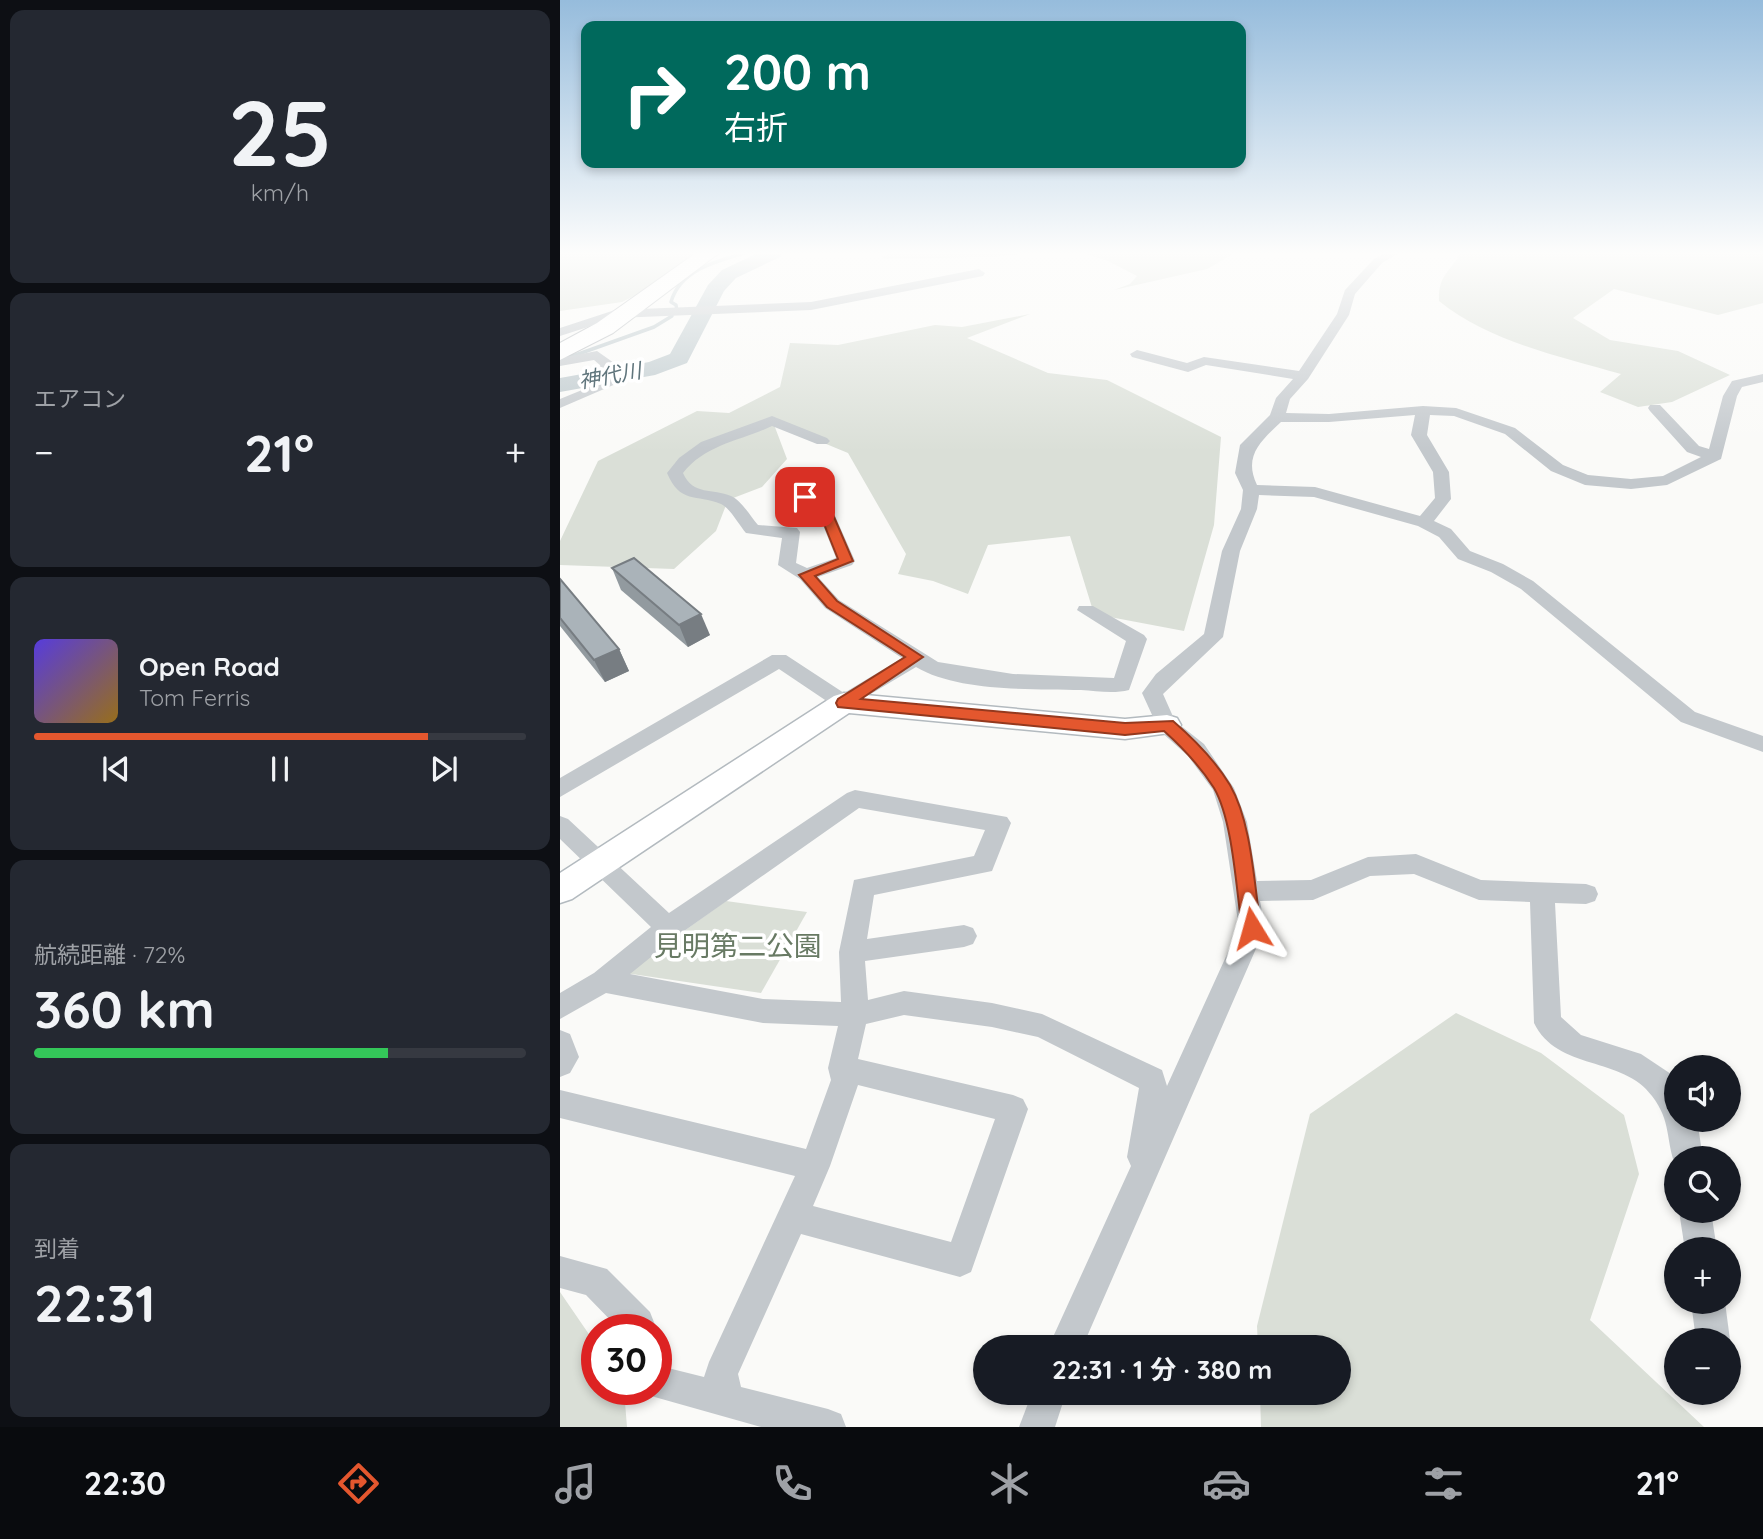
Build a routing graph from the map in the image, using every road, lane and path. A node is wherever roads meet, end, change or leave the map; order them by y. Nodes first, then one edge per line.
1 (598, 320) edge
2 (616, 320) edge
3 (1339, 320) edge
4 (560, 332) edge
5 (560, 354) edge
6 (1137, 354) dead end
7 (560, 362) edge
8 (1303, 376) junction
9 (1763, 378) edge
10 (560, 404) edge
11 (1655, 408) dead end
12 (1423, 410) junction
13 (1277, 417) junction
14 (822, 441) dead end
15 (1715, 456) junction
16 (784, 482) dead end
17 (1251, 490) junction
18 (1424, 522) junction
19 (806, 575) junction
20 (1086, 610) dead end
21 (916, 657) junction
22 (844, 703) junction
23 (1167, 725) junction
24 (1763, 744) edge
25 (560, 789) edge
26 (560, 825) edge
27 (600, 864) junction
28 (560, 890) edge
29 (1247, 891) junction
30 (1542, 892) junction
31 (1586, 894) dead end
32 (668, 928) junction
33 (964, 936) dead end
34 (852, 951) junction
35 (603, 981) junction
36 (560, 1007) edge
37 (855, 1015) junction
38 (560, 1043) edge
39 (560, 1064) edge
40 (842, 1068) junction
41 (1664, 1089) edge
42 (560, 1104) edge
43 (815, 1167) junction
44 (1135, 1190) junction
45 (793, 1216) junction
46 (560, 1272) edge
47 (628, 1314) edge
48 (1071, 1335) edge
49 (672, 1386) edge
50 (727, 1401) junction
51 (1045, 1405) edge
52 (828, 1427) edge
53 (1037, 1427) edge

1 - 4 street
2 - 5 highway
3 - 8 street
6 - 8 street
7 - 10 street
8 - 13 street
9 - 15 street
11 - 15 street
12 - 13 street
12 - 15 street
12 - 18 street
13 - 17 street
14 - 19 street
16 - 19 street
17 - 18 street
17 - 23 street
18 - 24 street
19 - 21 street
20 - 21 street
21 - 22 street
22 - 23 street
22 - 25 street
22 - 27 street
23 - 29 street
26 - 27 street
27 - 28 street
27 - 32 street
29 - 30 street
29 - 44 street
30 - 31 street
30 - 41 street
32 - 34 street
32 - 35 street
33 - 34 street
34 - 37 street
35 - 36 street
35 - 37 street
37 - 40 street
37 - 44 street
38 - 39 street
40 - 43 street
40 - 45 street
42 - 43 street
43 - 45 street
44 - 48 street
45 - 50 street
46 - 47 street
49 - 50 street
50 - 52 street
51 - 53 street

